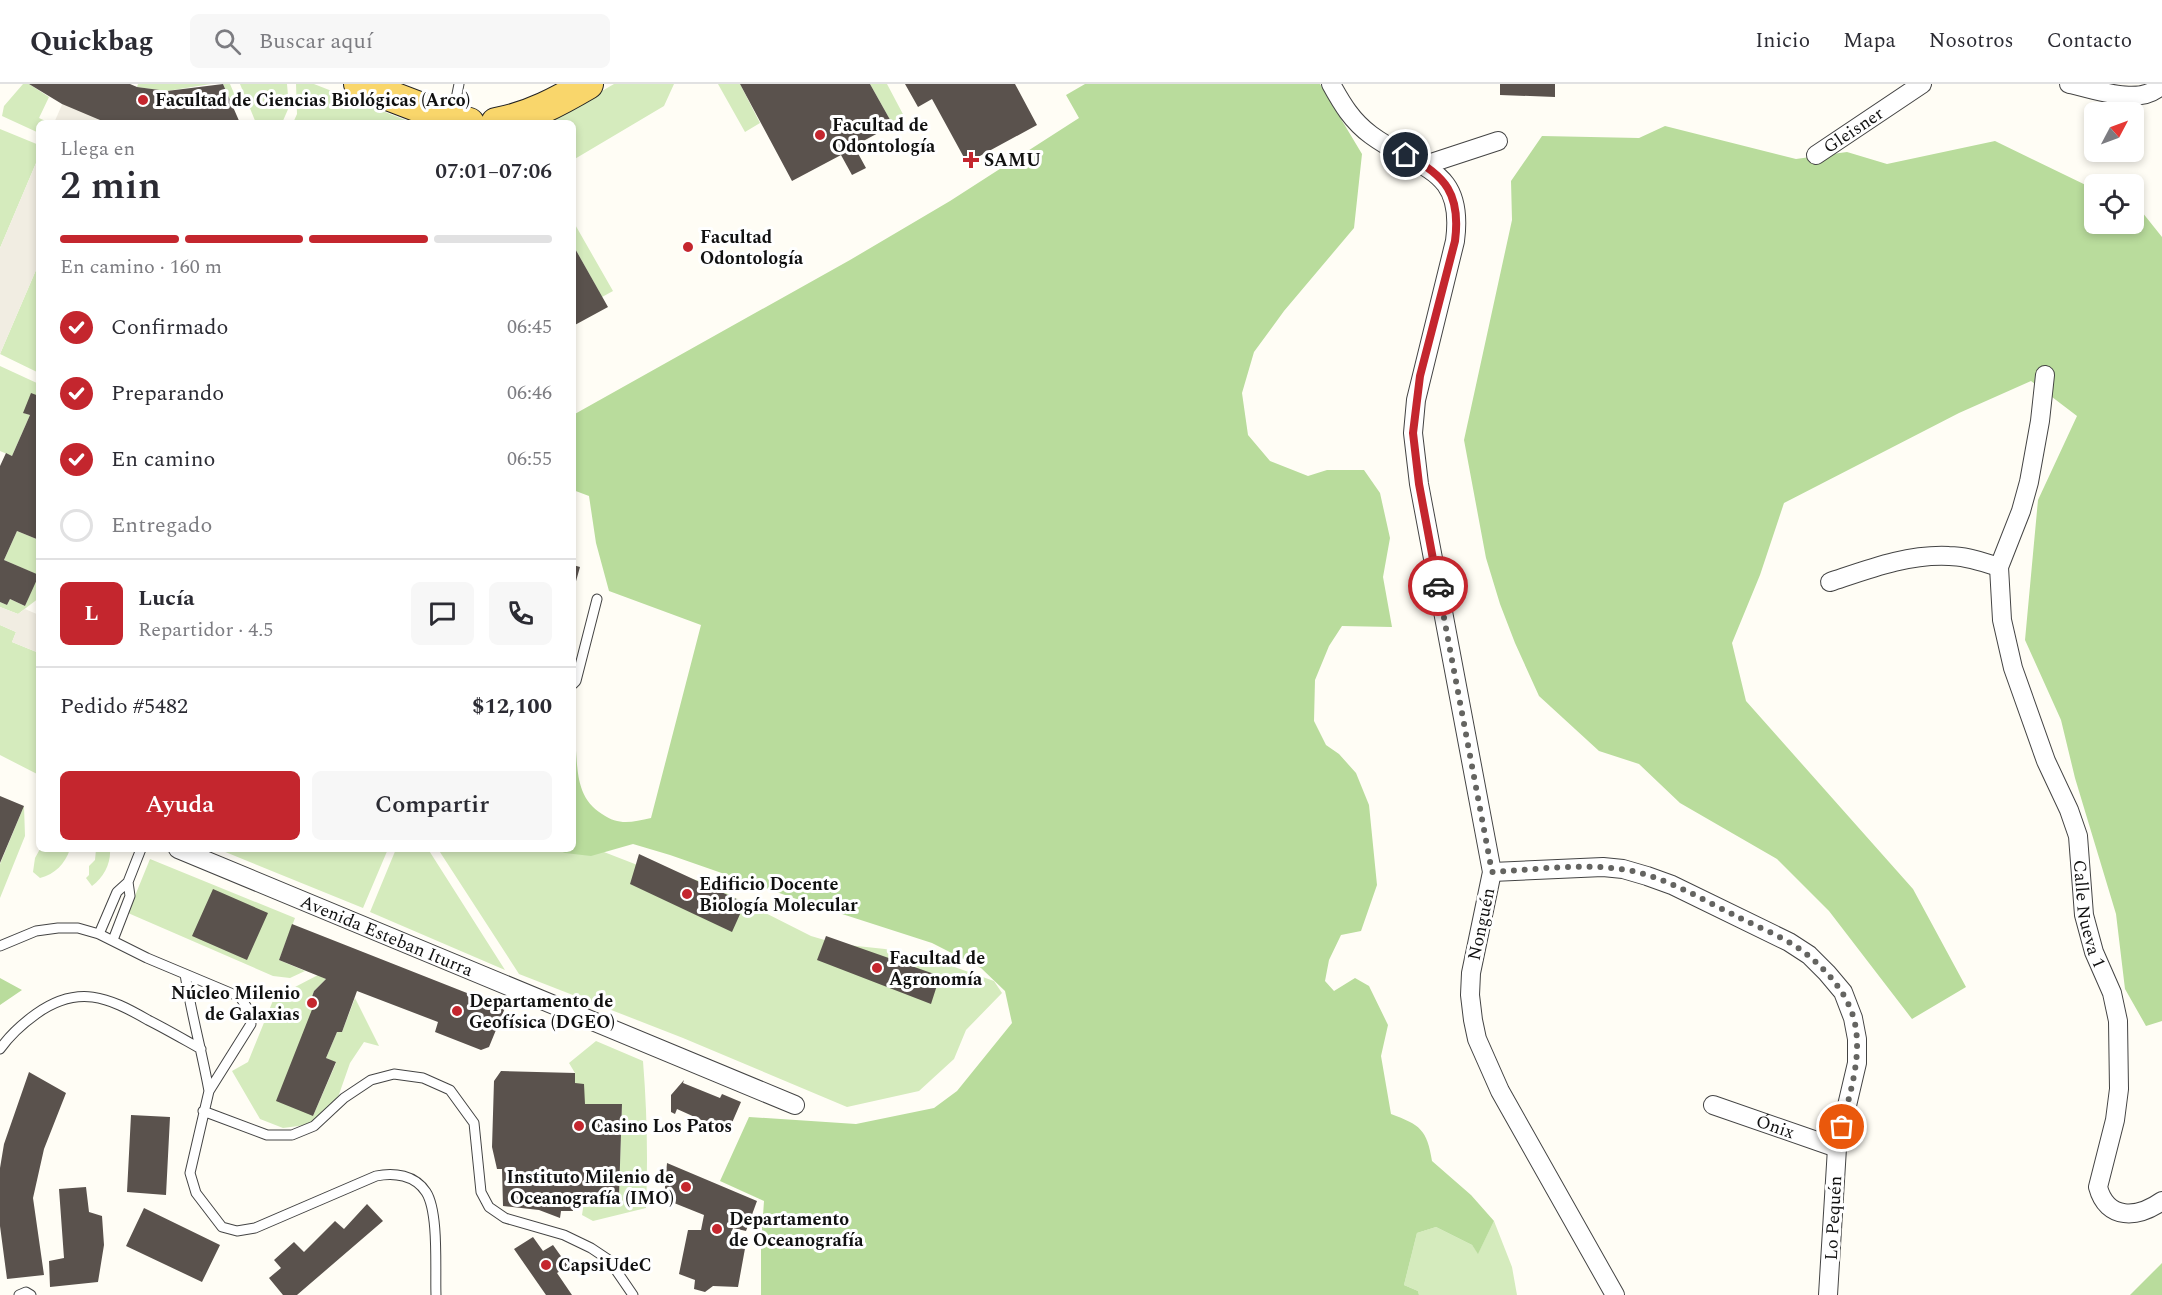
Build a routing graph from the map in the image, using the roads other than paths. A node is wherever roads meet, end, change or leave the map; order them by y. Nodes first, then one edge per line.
1 (359, 84) edge
2 (588, 84) edge
3 (1331, 84) edge
4 (1922, 84) edge
5 (2069, 84) edge
6 (2162, 84) edge
7 (461, 86) edge
8 (452, 120) edge
9 (457, 120) edge
10 (506, 120) edge
11 (1498, 141) dead end
12 (1816, 155) dead end
13 (1425, 165) junction
14 (2045, 375) dead end
15 (1999, 567) junction
16 (1830, 582) dead end
17 (597, 599) dead end
18 (576, 681) edge
19 (140, 852) edge
20 (185, 852) edge
21 (1492, 872) junction
22 (128, 882) junction
23 (99, 934) junction
24 (113, 940) junction
25 (0, 946) edge
26 (185, 974) junction
27 (201, 1048) junction
28 (0, 1050) edge
29 (209, 1091) junction
30 (795, 1105) dead end
31 (1713, 1105) dead end
32 (203, 1111) junction
33 (1837, 1148) junction
34 (2162, 1201) edge
35 (19, 1295) edge
36 (31, 1295) edge
37 (436, 1295) edge
38 (633, 1295) edge
39 (1615, 1295) edge
40 (1828, 1295) edge

1 - 8 main road
2 - 10 main road
3 - 13 street, Nonguén
4 - 12 street, Gleisner
5 - 6 street
7 - 9 lane
11 - 13 street
13 - 21 street, Nonguén
14 - 15 street, Calle Nueva 1
15 - 16 street
15 - 34 street, Calle Nueva 1
17 - 18 lane
19 - 22 lane
20 - 30 street, Avenida Esteban Iturra
21 - 33 street, Lo Pequén
21 - 39 street, Nonguén
22 - 23 lane
22 - 24 lane
23 - 24 lane
23 - 25 lane
24 - 26 lane
26 - 27 lane
26 - 29 lane
27 - 28 lane
27 - 29 lane
29 - 32 lane
31 - 33 street, Ónix
32 - 37 lane
32 - 38 lane
33 - 40 street, Lo Pequén
35 - 36 lane

